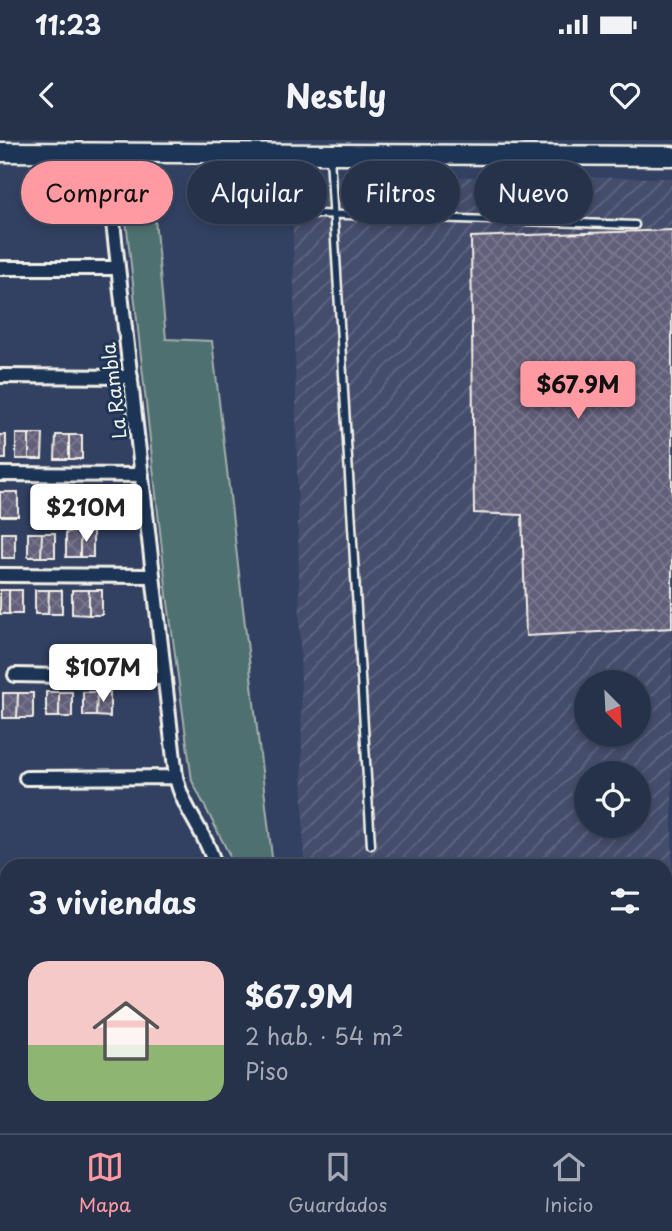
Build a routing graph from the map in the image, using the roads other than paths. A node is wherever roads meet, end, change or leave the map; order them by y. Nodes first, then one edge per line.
1 (612, 148) edge
2 (0, 152) edge
3 (105, 152) junction
4 (330, 154) junction
5 (672, 156) edge
6 (327, 214) edge
7 (334, 214) junction
8 (635, 225) dead end
9 (0, 268) edge
10 (118, 268) junction
11 (0, 376) edge
12 (131, 377) junction
13 (0, 474) edge
14 (142, 475) junction
15 (0, 575) edge
16 (153, 576) junction
17 (15, 675) dead end
18 (165, 678) junction
19 (176, 777) junction
20 (26, 778) dead end
21 (371, 845) dead end
22 (213, 859) edge

1 - 4 main road
1 - 5 main road
2 - 3 main road
3 - 4 main road
3 - 10 street, La Rambla
4 - 7 lane
6 - 7 lane
7 - 8 lane
7 - 21 lane
9 - 10 street
10 - 12 street, La Rambla
11 - 12 street
12 - 14 street, La Rambla
13 - 14 street
14 - 16 street, La Rambla
15 - 16 street
16 - 18 street, La Rambla
17 - 18 street
18 - 19 street, La Rambla
19 - 20 street
19 - 22 street, La Rambla

